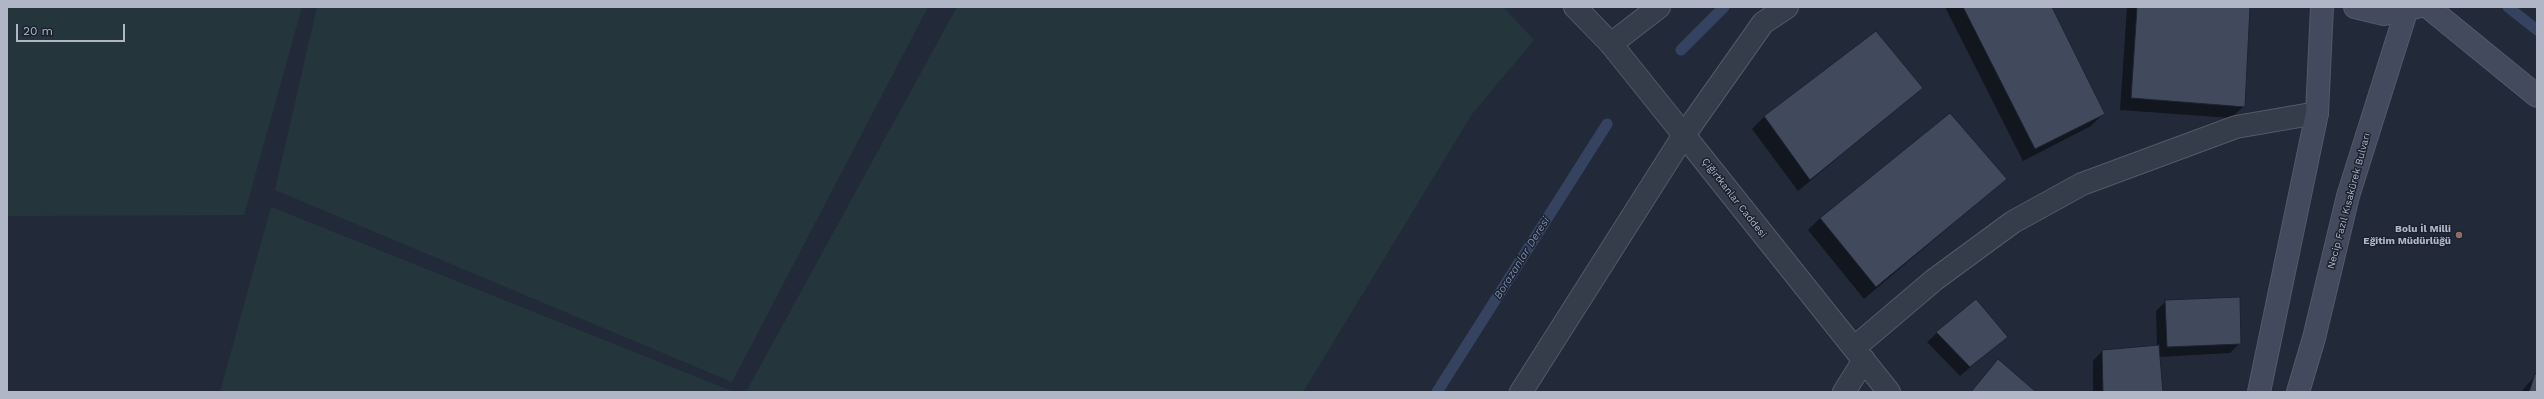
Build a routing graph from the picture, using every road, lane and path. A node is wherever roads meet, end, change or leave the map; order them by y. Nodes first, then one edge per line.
1 (1576, 7) edge
2 (1659, 7) edge
3 (1787, 7) edge
4 (2322, 7) edge
5 (2355, 7) edge
6 (2428, 7) edge
7 (2412, 9) edge
8 (1611, 44) junction
9 (2537, 96) edge
10 (2317, 113) junction
11 (1684, 135) junction
12 (1859, 354) junction
13 (1522, 392) edge
14 (1844, 392) edge
15 (1889, 392) edge
16 (2259, 392) edge
17 (2298, 392) edge

1 - 8 street, Çiğirtkanlar Caddesi
2 - 8 street
3 - 11 street
4 - 10 main road
5 - 7 main road
6 - 9 main road
7 - 17 main road, Necip Fazıl Kısakürek Bulvarı
8 - 11 street, Çiğirtkanlar Caddesi
10 - 12 street
10 - 16 main road
11 - 12 street, Çiğirtkanlar Caddesi
11 - 13 street
12 - 14 street
12 - 15 street, Çiğirtkanlar Caddesi

